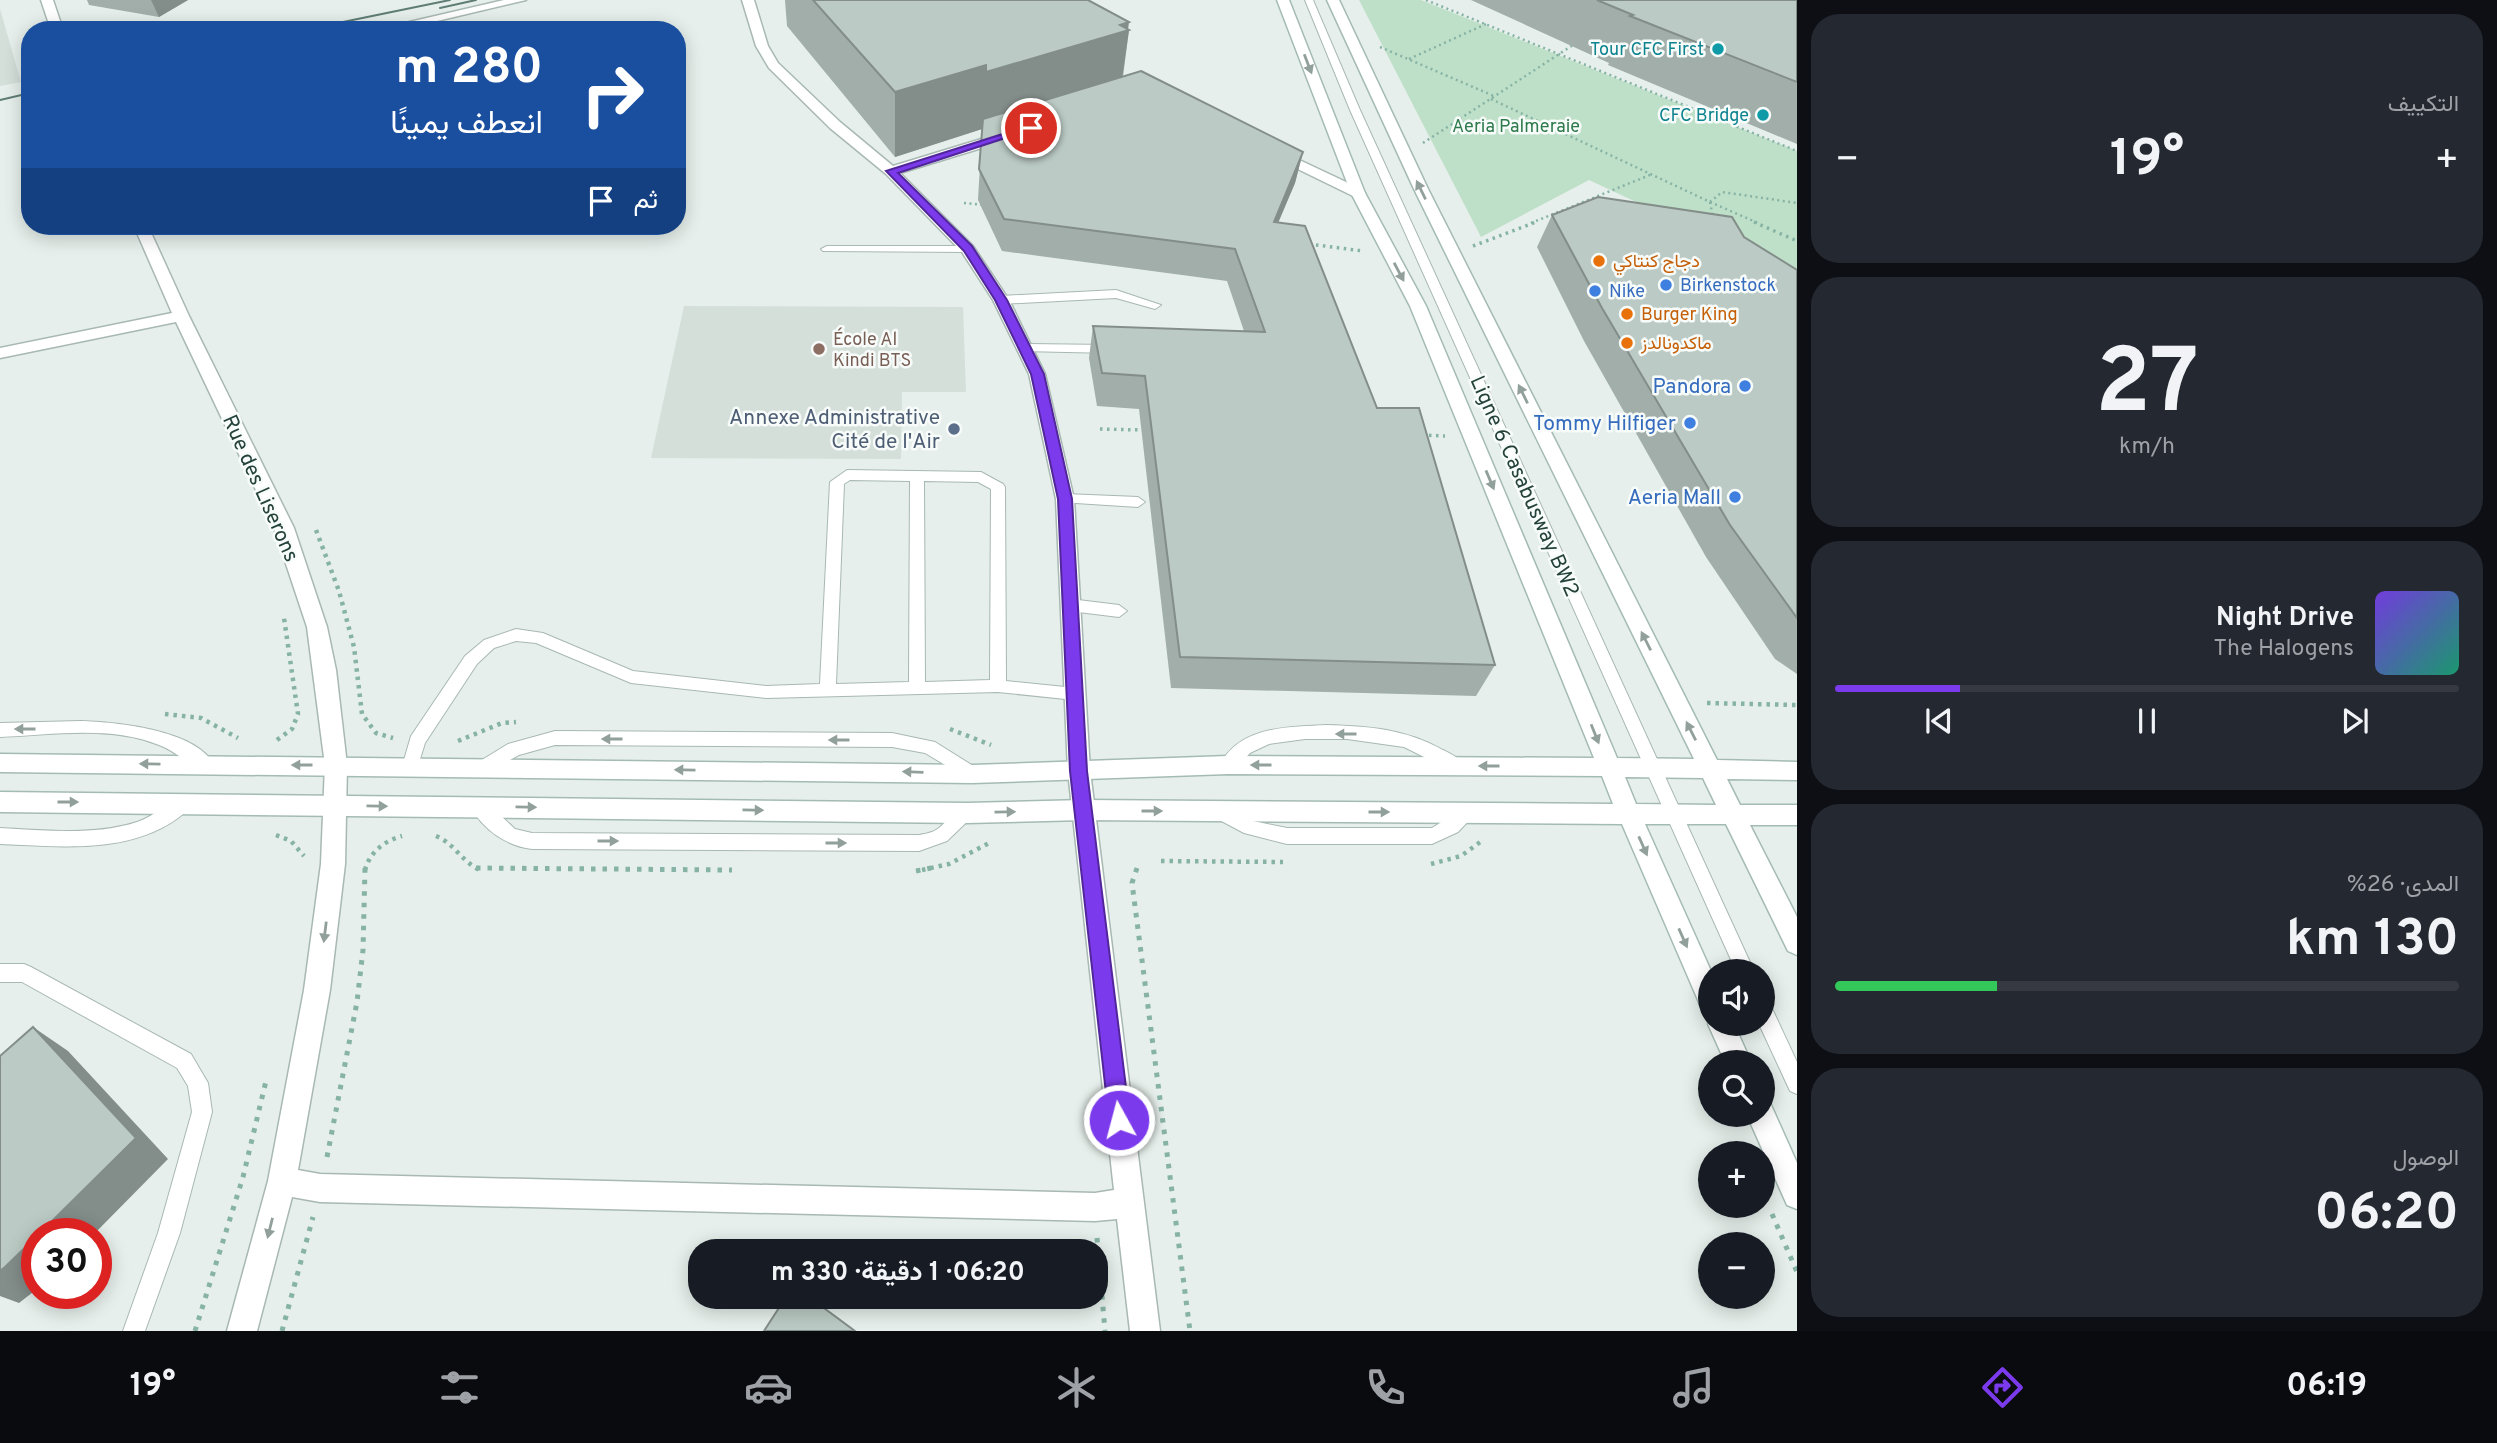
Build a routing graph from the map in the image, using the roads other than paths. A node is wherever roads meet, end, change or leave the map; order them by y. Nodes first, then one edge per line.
1 (47, 0) edge
2 (520, 0) edge
3 (748, 0) edge
4 (1283, 0) edge
5 (1308, 0) edge
6 (1333, 0) edge
7 (54, 21) edge
8 (423, 21) edge
9 (1025, 130) edge
10 (1261, 145) edge
11 (891, 171) junction
12 (1357, 193) junction
13 (145, 235) edge
14 (827, 249) dead end
15 (968, 249) junction
16 (1001, 300) junction
17 (1155, 305) dead end
18 (181, 316) junction
19 (1026, 348) junction
20 (1130, 350) edge
21 (0, 354) edge
22 (916, 476) junction
23 (1065, 499) junction
24 (1138, 502) dead end
25 (1070, 605) junction
26 (1119, 611) dead end
27 (998, 686) junction
28 (917, 690) junction
29 (828, 691) junction
30 (1074, 694) junction
31 (0, 730) edge
32 (0, 763) edge
33 (205, 765) junction
34 (336, 765) junction
35 (1228, 765) junction
36 (410, 766) junction
37 (1456, 766) junction
38 (1609, 766) junction
39 (483, 768) junction
40 (1651, 768) junction
41 (1710, 769) junction
42 (1079, 771) junction
43 (1797, 771) edge
44 (972, 774) junction
45 (0, 802) edge
46 (185, 803) junction
47 (337, 806) junction
48 (480, 807) junction
49 (1084, 810) junction
50 (967, 813) junction
51 (1629, 814) junction
52 (1672, 815) junction
53 (1733, 815) junction
54 (1797, 815) edge
55 (0, 836) edge
56 (1797, 943) edge
57 (1739, 959) edge
58 (1698, 971) edge
59 (0, 973) edge
60 (1775, 1036) edge
61 (1797, 1084) edge
62 (1767, 1127) edge
63 (282, 1181) junction
64 (1797, 1195) edge
65 (1129, 1203) junction
66 (134, 1331) edge
67 (242, 1331) edge
68 (1145, 1331) edge

1 - 7 street
2 - 8 street
3 - 11 street
4 -> 12 street
5 - 40 lane, Ligne 6 Casabusway BW2
41 -> 6 street
9 - 11 street
10 - 12 street
11 - 15 street
12 -> 38 street
13 - 18 street, Rue des Liserons
14 - 15 lane
15 - 16 street
16 - 17 lane
16 - 19 street
18 - 21 street
18 - 34 street, Rue des Liserons
19 - 20 lane
19 - 23 street
22 - 27 lane
22 - 28 lane
22 - 29 lane
23 - 24 lane
23 - 25 street
25 - 26 lane
25 - 30 street
27 - 28 lane
27 - 30 lane
28 - 29 lane
29 - 36 lane
30 - 42 street
33 -> 31 lane
33 -> 32 street
34 -> 33 street
34 - 36 street
34 - 47 street, Rue des Liserons
37 -> 35 street
37 -> 35 lane
35 - 42 street
36 - 39 street
38 -> 37 street
38 - 40 street
38 - 51 street
44 -> 39 street
44 -> 39 lane
40 - 41 street
40 - 52 lane, Ligne 6 Casabusway BW2
41 - 43 street
41 - 53 street
42 - 44 street
42 - 49 street
45 -> 46 street
46 - 47 street
46 - 55 lane
47 -> 48 street
47 -> 63 street, Rue des Liserons
48 -> 50 street
48 -> 50 lane
50 -> 49 street
49 -> 51 street
49 - 65 street
51 - 52 street
51 -> 58 street
52 - 53 street
52 - 57 lane, Ligne 6 Casabusway BW2
53 - 54 street
53 - 56 street
59 - 66 lane
60 - 61 lane
62 - 64 street
63 - 65 street
63 -> 67 street, Rue des Liserons
65 - 68 street

